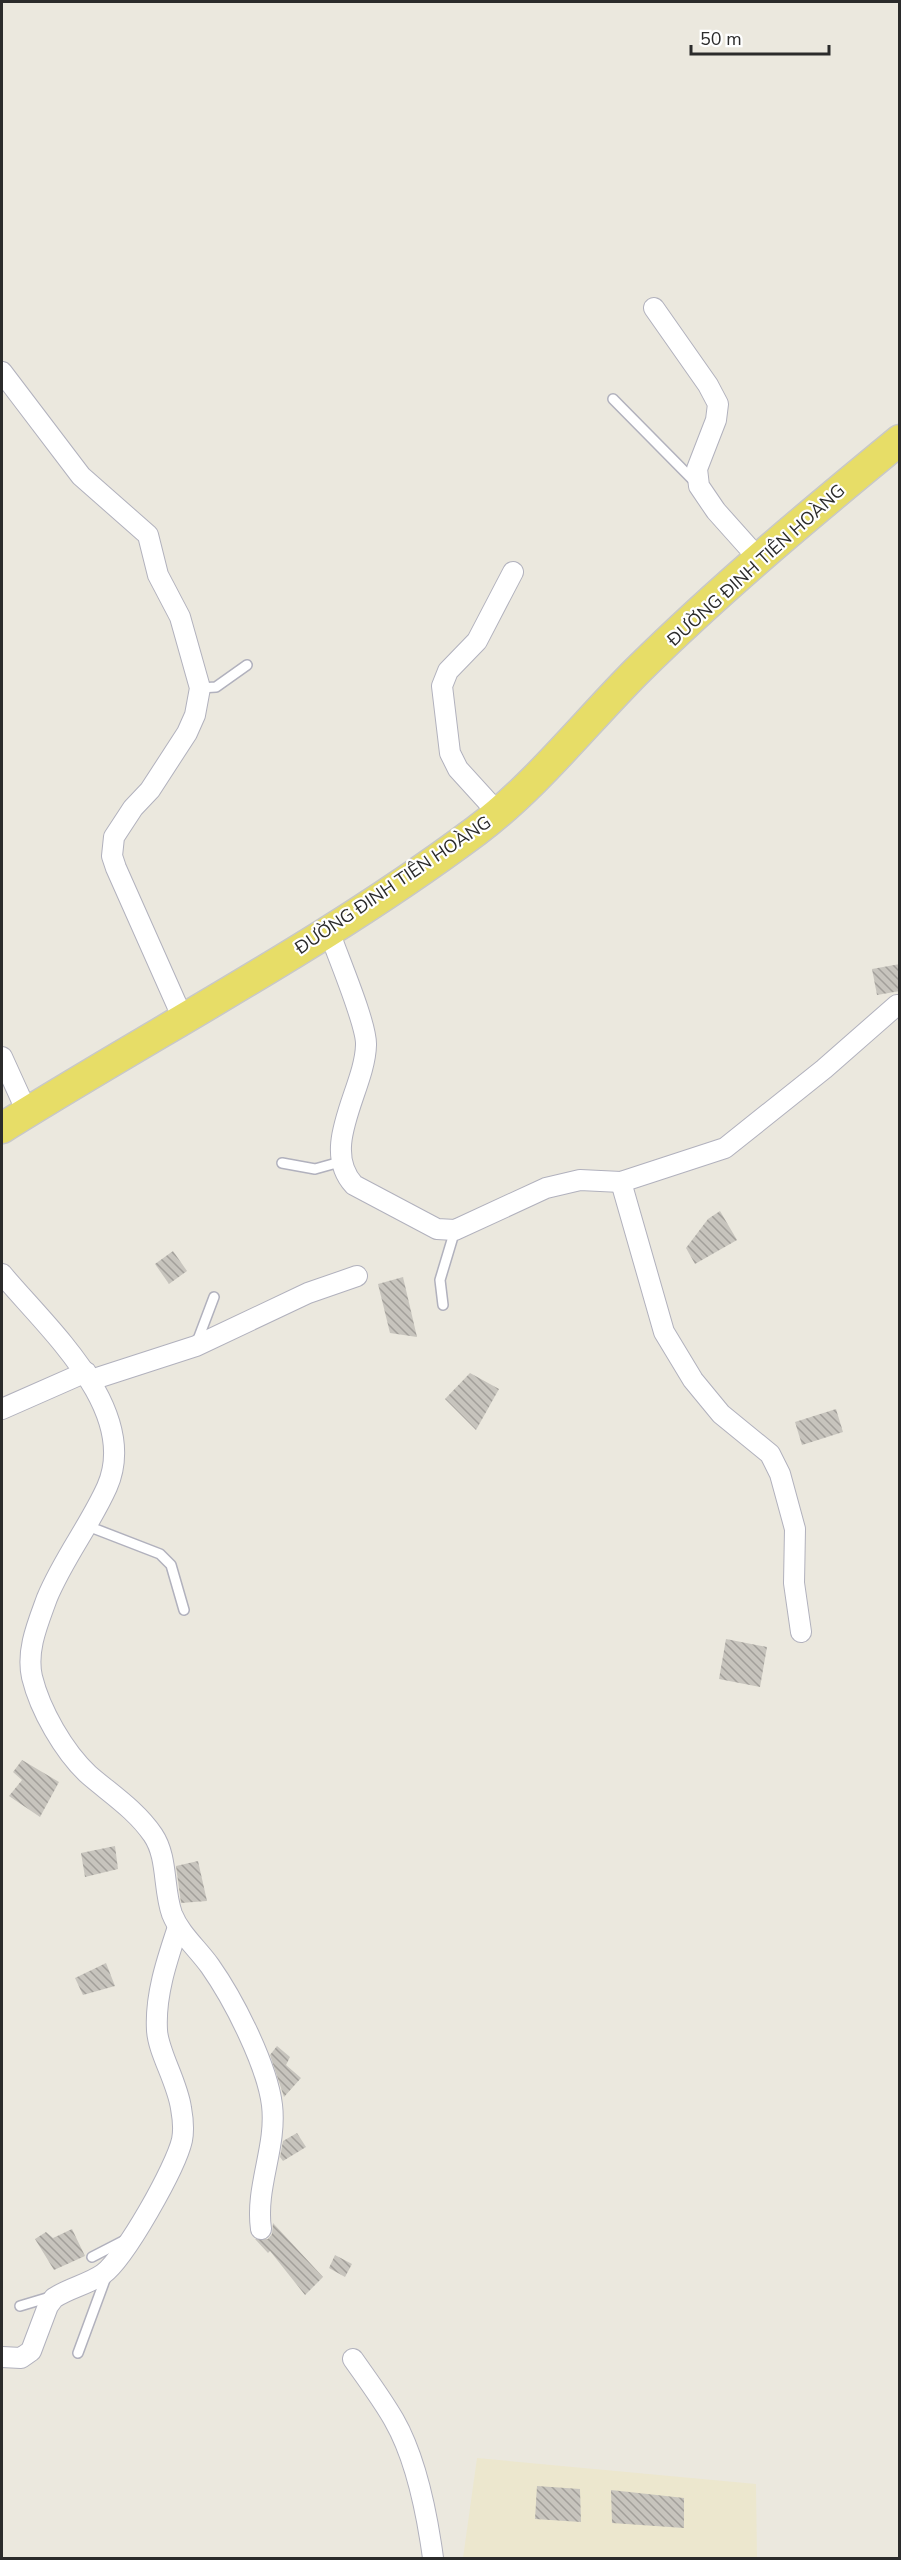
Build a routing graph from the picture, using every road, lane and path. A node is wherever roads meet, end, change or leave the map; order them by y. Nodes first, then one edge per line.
1 (654, 308) dead end
2 (2, 372) edge
3 (613, 399) dead end
4 (900, 440) edge
5 (699, 486) junction
6 (758, 558) junction
7 (513, 572) dead end
8 (247, 665) dead end
9 (200, 688) junction
10 (498, 813) junction
11 (329, 931) junction
12 (897, 1005) dead end
13 (184, 1021) junction
14 (2, 1057) edge
15 (27, 1112) junction
16 (2, 1128) edge
17 (340, 1162) junction
18 (282, 1163) dead end
19 (621, 1182) junction
20 (455, 1230) junction
21 (2, 1274) edge
22 (357, 1276) dead end
23 (214, 1297) dead end
24 (443, 1305) dead end
25 (196, 1346) junction
26 (89, 1376) junction
27 (2, 1409) edge
28 (85, 1525) junction
29 (184, 1610) dead end
30 (801, 1632) dead end
31 (178, 1927) junction
32 (261, 2229) dead end
33 (132, 2236) junction
34 (92, 2257) dead end
35 (108, 2270) junction
36 (59, 2294) junction
37 (20, 2306) dead end
38 (78, 2353) dead end
39 (2, 2357) edge
40 (353, 2359) dead end
41 (433, 2559) edge

1 - 5 street
2 - 9 street
3 - 5 lane
4 - 6 main road, ĐƯỜNG ĐINH TIÊN HOÀNG
5 - 6 street
6 - 10 main road, ĐƯỜNG ĐINH TIÊN HOÀNG
7 - 10 street
8 - 9 lane
9 - 13 street
10 - 11 main road, ĐƯỜNG ĐINH TIÊN HOÀNG
11 - 13 main road, ĐƯỜNG ĐINH TIÊN HOÀNG
11 - 17 street
12 - 19 street
13 - 15 main road, ĐƯỜNG ĐINH TIÊN HOÀNG
14 - 15 street
15 - 16 main road, ĐƯỜNG ĐINH TIÊN HOÀNG
17 - 18 lane
17 - 20 street
19 - 20 street
19 - 30 street
20 - 24 lane
21 - 26 street
22 - 25 street
23 - 25 lane
25 - 26 street
26 - 27 street
26 - 28 street
28 - 29 lane
28 - 31 street
31 - 32 street
31 - 33 street
33 - 34 lane
33 - 35 street
35 - 36 street
35 - 38 lane
36 - 37 lane
36 - 39 street
40 - 41 street

